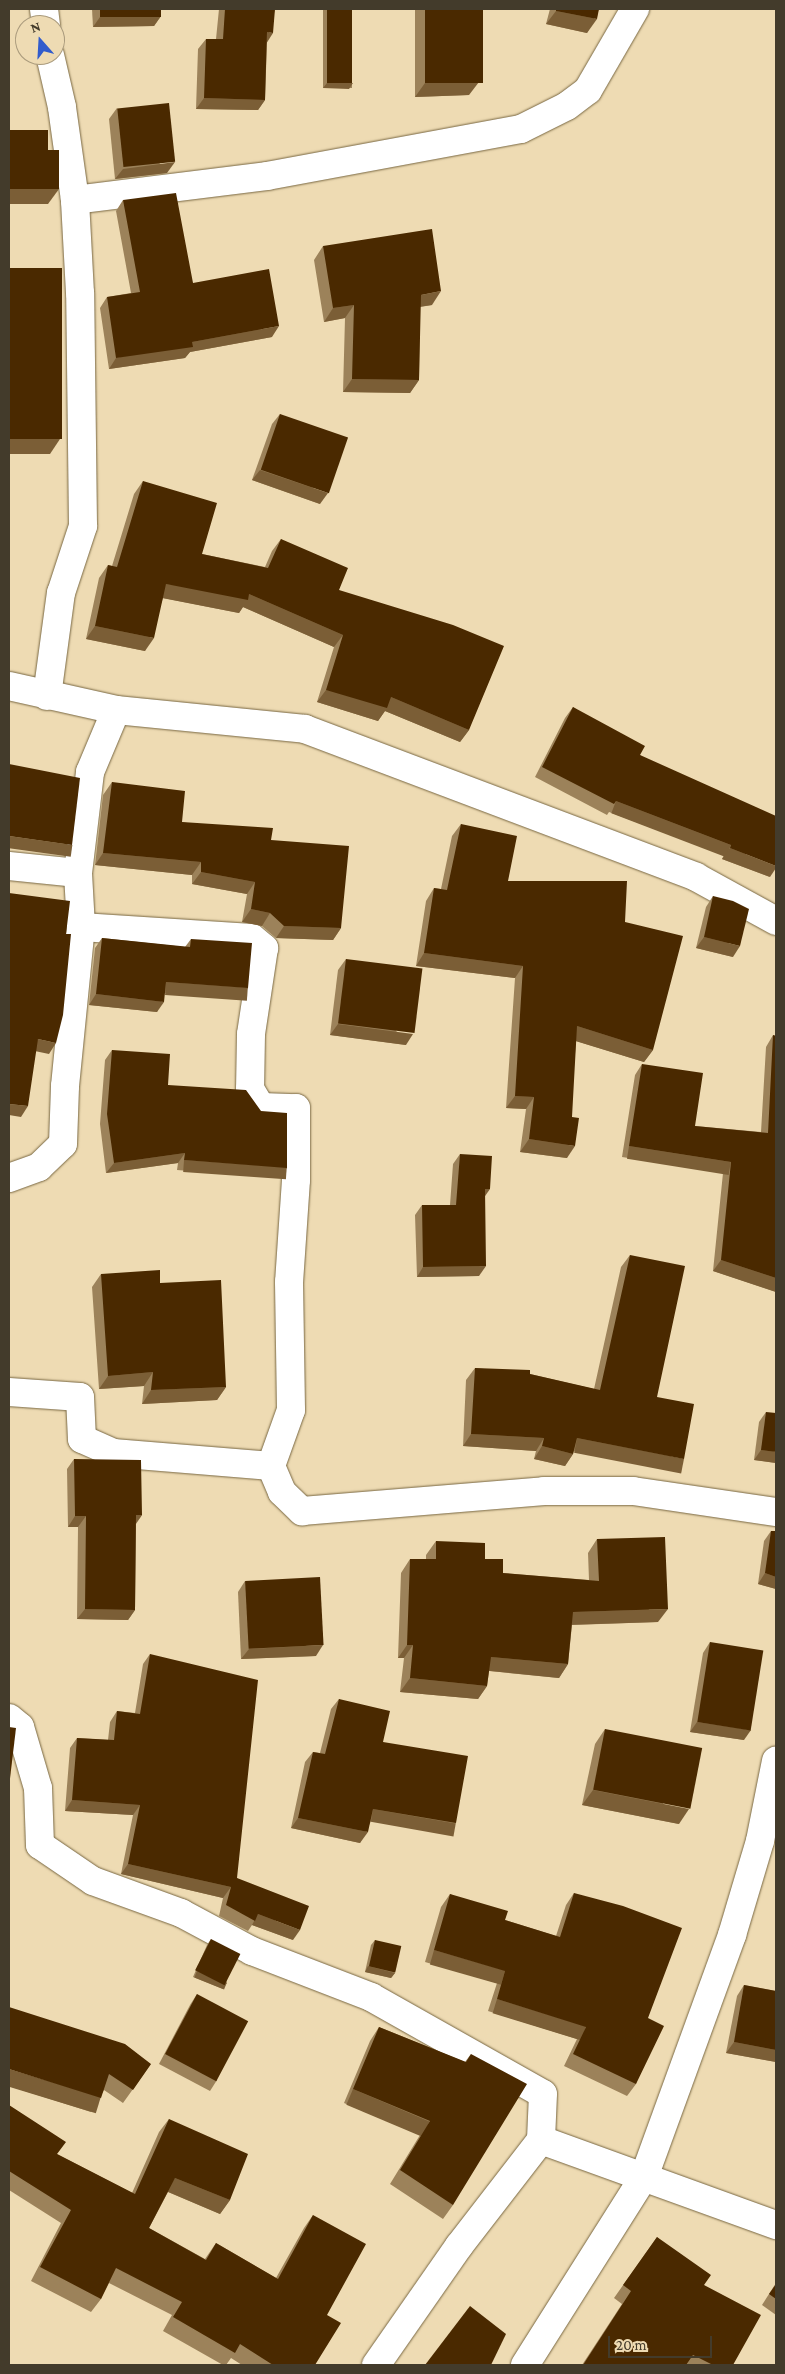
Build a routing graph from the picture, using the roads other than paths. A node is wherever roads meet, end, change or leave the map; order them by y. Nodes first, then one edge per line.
1 (635, 9) edge
2 (52, 65) edge
3 (75, 200) junction
4 (9, 686) edge
5 (47, 696) junction
6 (116, 710) junction
7 (9, 866) edge
8 (78, 873) junction
9 (776, 921) edge
10 (80, 927) junction
11 (9, 1178) edge
12 (9, 1392) edge
13 (271, 1466) junction
14 (776, 1512) edge
15 (9, 1718) edge
16 (776, 1761) edge
17 (541, 2140) junction
18 (644, 2177) junction
19 (776, 2225) edge
20 (376, 2365) edge
21 (525, 2365) edge

1 - 3 street
2 - 3 street
3 - 5 street
4 - 5 street
5 - 6 street
6 - 8 street
6 - 9 street
7 - 8 street
8 - 10 street
10 - 11 street
10 - 13 street
12 - 13 street
13 - 14 street
15 - 17 street
16 - 18 street
17 - 18 street
17 - 20 street
18 - 19 street
18 - 21 street

